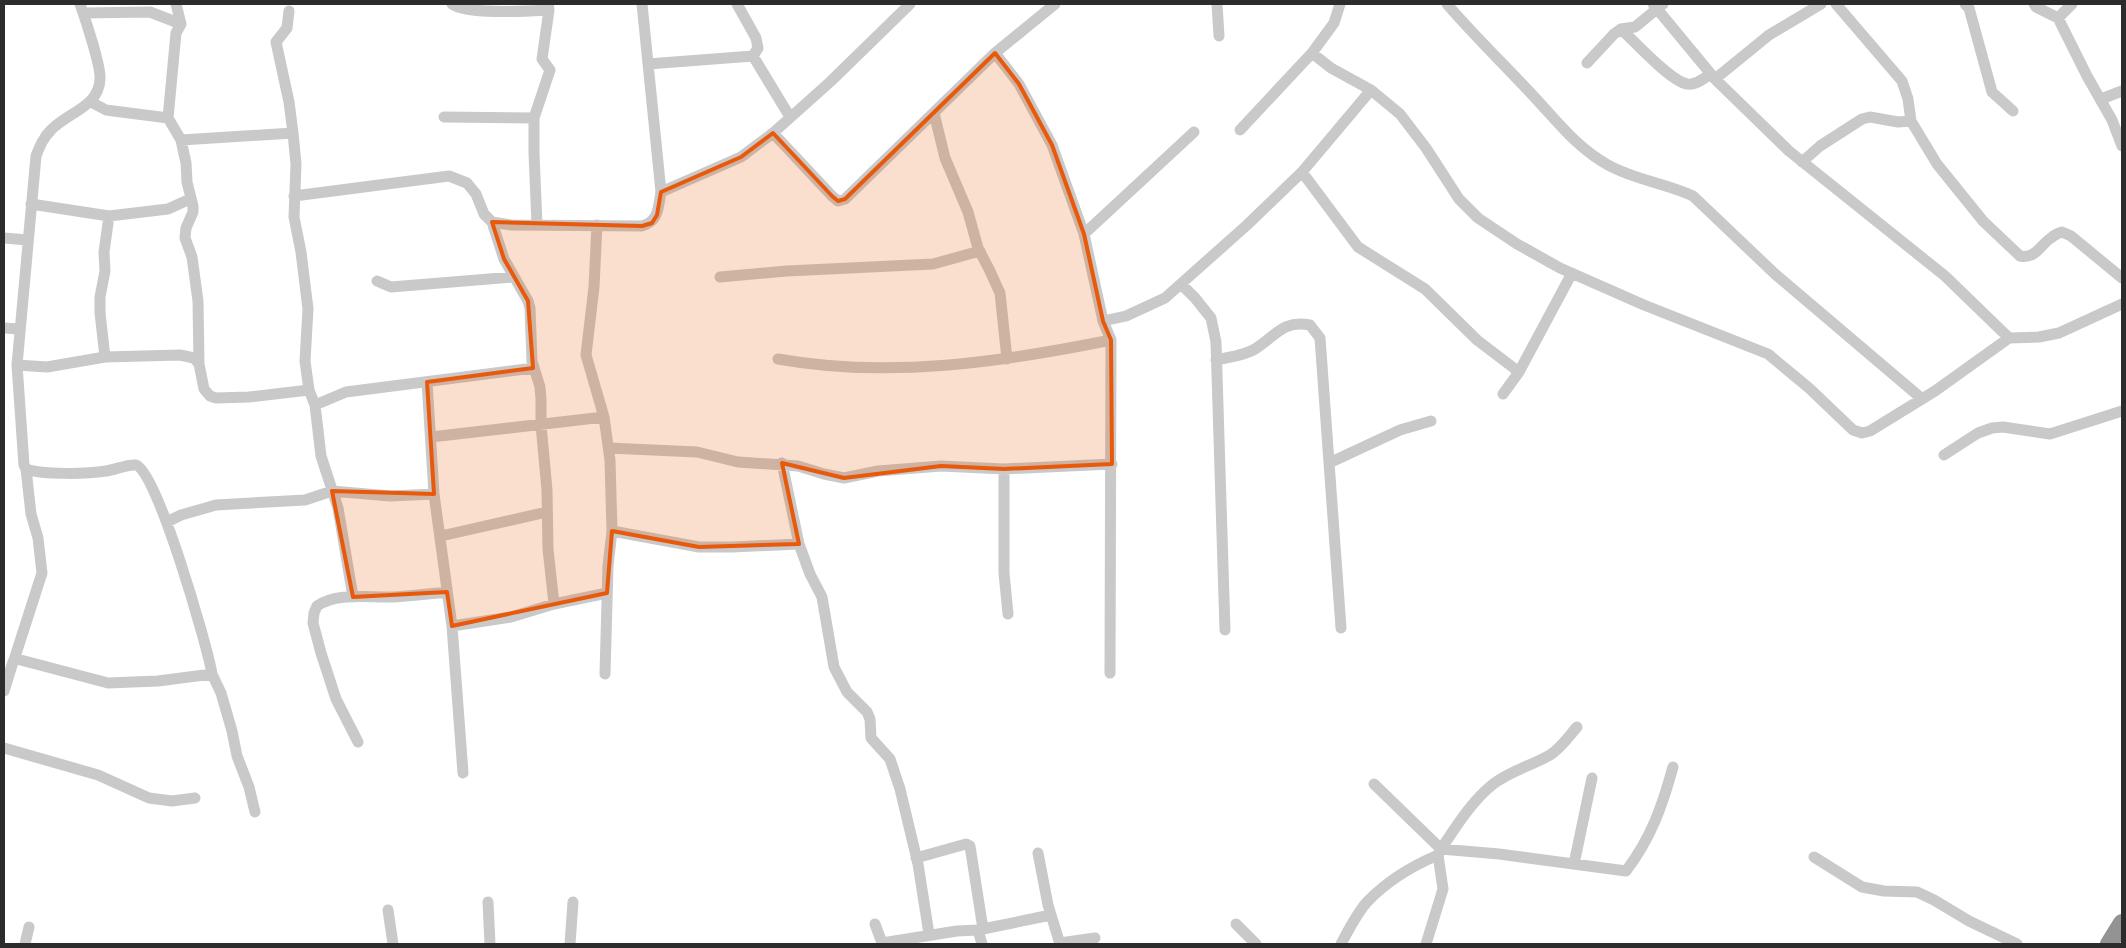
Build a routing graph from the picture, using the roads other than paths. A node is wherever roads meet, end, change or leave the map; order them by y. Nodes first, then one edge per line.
1 (176, 4) edge
2 (452, 4) edge
3 (642, 4) edge
4 (737, 4) edge
5 (910, 4) edge
6 (1055, 4) edge
7 (1217, 4) edge
8 (1340, 4) edge
9 (1447, 4) edge
10 (1821, 4) edge
11 (1836, 4) edge
12 (1965, 4) edge
13 (2034, 4) edge
14 (2072, 4) edge
15 (1658, 5) edge
16 (548, 7) edge
17 (82, 8) edge
18 (288, 11) dead end
19 (2058, 18) junction
20 (181, 24) junction
21 (1621, 29) junction
22 (1219, 36) dead end
23 (995, 53) junction
24 (1312, 53) junction
25 (753, 56) junction
26 (1587, 63) dead end
27 (648, 64) junction
28 (1713, 76) junction
29 (1371, 90) junction
30 (2122, 91) edge
31 (2101, 99) junction
32 (91, 102) junction
33 (2013, 111) dead end
34 (934, 113) junction
35 (444, 117) dead end
36 (790, 117) junction
37 (168, 118) junction
38 (534, 118) junction
39 (1911, 121) junction
40 (1240, 130) dead end
41 (1194, 132) dead end
42 (293, 133) junction
43 (773, 134) junction
44 (181, 140) junction
45 (2122, 146) edge
46 (1802, 162) junction
47 (1302, 172) junction
48 (661, 192) junction
49 (294, 196) junction
50 (190, 199) junction
51 (31, 204) junction
52 (109, 216) junction
53 (492, 222) junction
54 (537, 225) junction
55 (597, 225) junction
56 (1084, 234) junction
57 (4, 238) edge
58 (28, 240) junction
59 (980, 251) junction
60 (1572, 273) junction
61 (513, 277) junction
62 (720, 277) dead end
63 (2122, 278) edge
64 (376, 281) dead end
65 (1181, 284) junction
66 (2122, 304) edge
67 (1103, 321) junction
68 (4, 328) edge
69 (19, 329) junction
70 (2008, 338) junction
71 (1111, 340) junction
72 (105, 357) junction
73 (1007, 358) junction
74 (778, 359) dead end
75 (1216, 360) junction
76 (199, 364) junction
77 (16, 365) junction
78 (534, 368) junction
79 (1519, 372) junction
80 (427, 382) junction
81 (309, 390) junction
82 (1504, 394) dead end
83 (1921, 398) junction
84 (315, 405) junction
85 (2122, 411) edge
86 (604, 417) junction
87 (1431, 421) dead end
88 (541, 425) junction
89 (431, 437) junction
90 (609, 448) junction
91 (1944, 455) dead end
92 (1329, 463) junction
93 (782, 464) junction
94 (1112, 464) junction
95 (26, 469) junction
96 (1004, 469) junction
97 (332, 491) junction
98 (434, 494) junction
99 (547, 512) junction
100 (167, 522) junction
101 (612, 531) junction
102 (441, 536) junction
103 (799, 544) junction
104 (447, 592) junction
105 (607, 593) junction
106 (353, 597) junction
107 (554, 604) junction
108 (1008, 614) dead end
109 (452, 626) junction
110 (1341, 628) dead end
111 (1224, 630) dead end
112 (14, 660) junction
113 (1110, 673) dead end
114 (212, 674) junction
115 (605, 674) dead end
116 (4, 691) edge
117 (1577, 727) dead end
118 (358, 742) dead end
119 (4, 748) edge
120 (1673, 767) dead end
121 (463, 772) dead end
122 (1592, 778) dead end
123 (1374, 784) dead end
124 (195, 798) dead end
125 (255, 812) dead end
126 (1439, 852) junction
127 (1038, 853) dead end
128 (1814, 857) dead end
129 (916, 858) junction
130 (1574, 864) junction
131 (488, 902) dead end
132 (573, 902) dead end
133 (388, 910) dead end
134 (1051, 916) junction
135 (2122, 923) edge
136 (875, 924) dead end
137 (1236, 924) dead end
138 (29, 927) dead end
139 (980, 929) junction
140 (930, 934) junction
141 (2122, 936) edge
142 (1096, 938) dead end
143 (25, 944) edge
144 (393, 944) edge
145 (490, 944) edge
146 (570, 944) edge
147 (982, 944) edge
148 (1060, 944) edge
149 (1256, 944) edge
150 (1341, 944) edge
151 (1426, 944) edge
152 (2017, 944) edge
153 (2109, 944) edge
154 (2117, 944) edge

1 - 20 street
2 - 16 street
3 - 27 street
4 - 25 street
5 - 36 street
6 - 23 street
7 - 22 street
8 - 24 street
9 - 83 street
10 - 28 street
11 - 39 street
12 - 33 street
13 - 19 street
14 - 19 street
15 - 21 street
15 - 28 street
16 - 38 street
17 - 20 street
17 - 32 street
18 - 42 street
19 - 31 street
20 - 37 street
21 - 26 street
21 - 28 street
23 - 34 street
23 - 56 street
24 - 29 street
24 - 40 street
25 - 27 street
25 - 36 street
27 - 48 street
28 - 46 street
29 - 47 street
29 - 60 street
30 - 31 street
31 - 45 street
32 - 37 street
32 - 51 street
34 - 43 street
34 - 59 street
35 - 38 street
36 - 43 street
37 - 44 street
38 - 54 street
39 - 46 street
39 - 63 street
41 - 56 street
42 - 44 street
42 - 49 street
43 - 48 street
44 - 50 street
46 - 70 street
47 - 65 street
47 - 79 street
48 - 55 street
49 - 53 street
49 - 81 street
50 - 52 street
50 - 76 street
51 - 52 street
51 - 58 street
52 - 72 street
53 - 54 street
53 - 61 street
54 - 55 street
55 - 86 street
56 - 67 street
57 - 58 street
58 - 69 street
59 - 62 street
59 - 73 street
60 - 79 street
60 - 83 street
61 - 64 street
61 - 78 street
65 - 67 street
65 - 75 street
66 - 70 street
67 - 71 street
68 - 69 street
69 - 77 street
70 - 83 street
71 - 73 street
71 - 94 street
72 - 76 street
72 - 77 street
73 - 74 street
75 - 92 street
75 - 111 street
76 - 81 street
77 - 95 street
78 - 80 street
78 - 88 street
79 - 82 street
80 - 84 street
80 - 89 street
81 - 84 street
84 - 97 street
85 - 91 street
86 - 88 street
86 - 90 street
87 - 92 street
88 - 89 street
88 - 99 street
89 - 98 street
90 - 93 street
90 - 101 street
92 - 110 street
93 - 96 street
93 - 103 street
94 - 96 street
94 - 113 street
95 - 100 street
95 - 112 street
96 - 108 street
97 - 98 street
97 - 100 street
97 - 106 street
98 - 102 street
99 - 102 street
99 - 107 street
100 - 114 street
101 - 103 street
101 - 105 street
102 - 104 street
103 - 129 street
104 - 106 street
104 - 109 street
105 - 107 street
105 - 115 street
106 - 118 street
107 - 109 street
109 - 121 street
112 - 114 street
112 - 116 street
114 - 125 street
117 - 126 street
119 - 124 street
120 - 130 street
122 - 130 street
123 - 126 street
126 - 130 street
126 - 150 street
126 - 151 street
127 - 134 street
128 - 152 street
129 - 139 street
129 - 140 street
131 - 145 street
132 - 146 street
133 - 144 street
134 - 139 street
134 - 148 street
135 - 153 highway
136 - 140 street
137 - 149 street
138 - 143 street
139 - 140 street
139 - 147 street
141 - 154 highway
142 - 148 street

